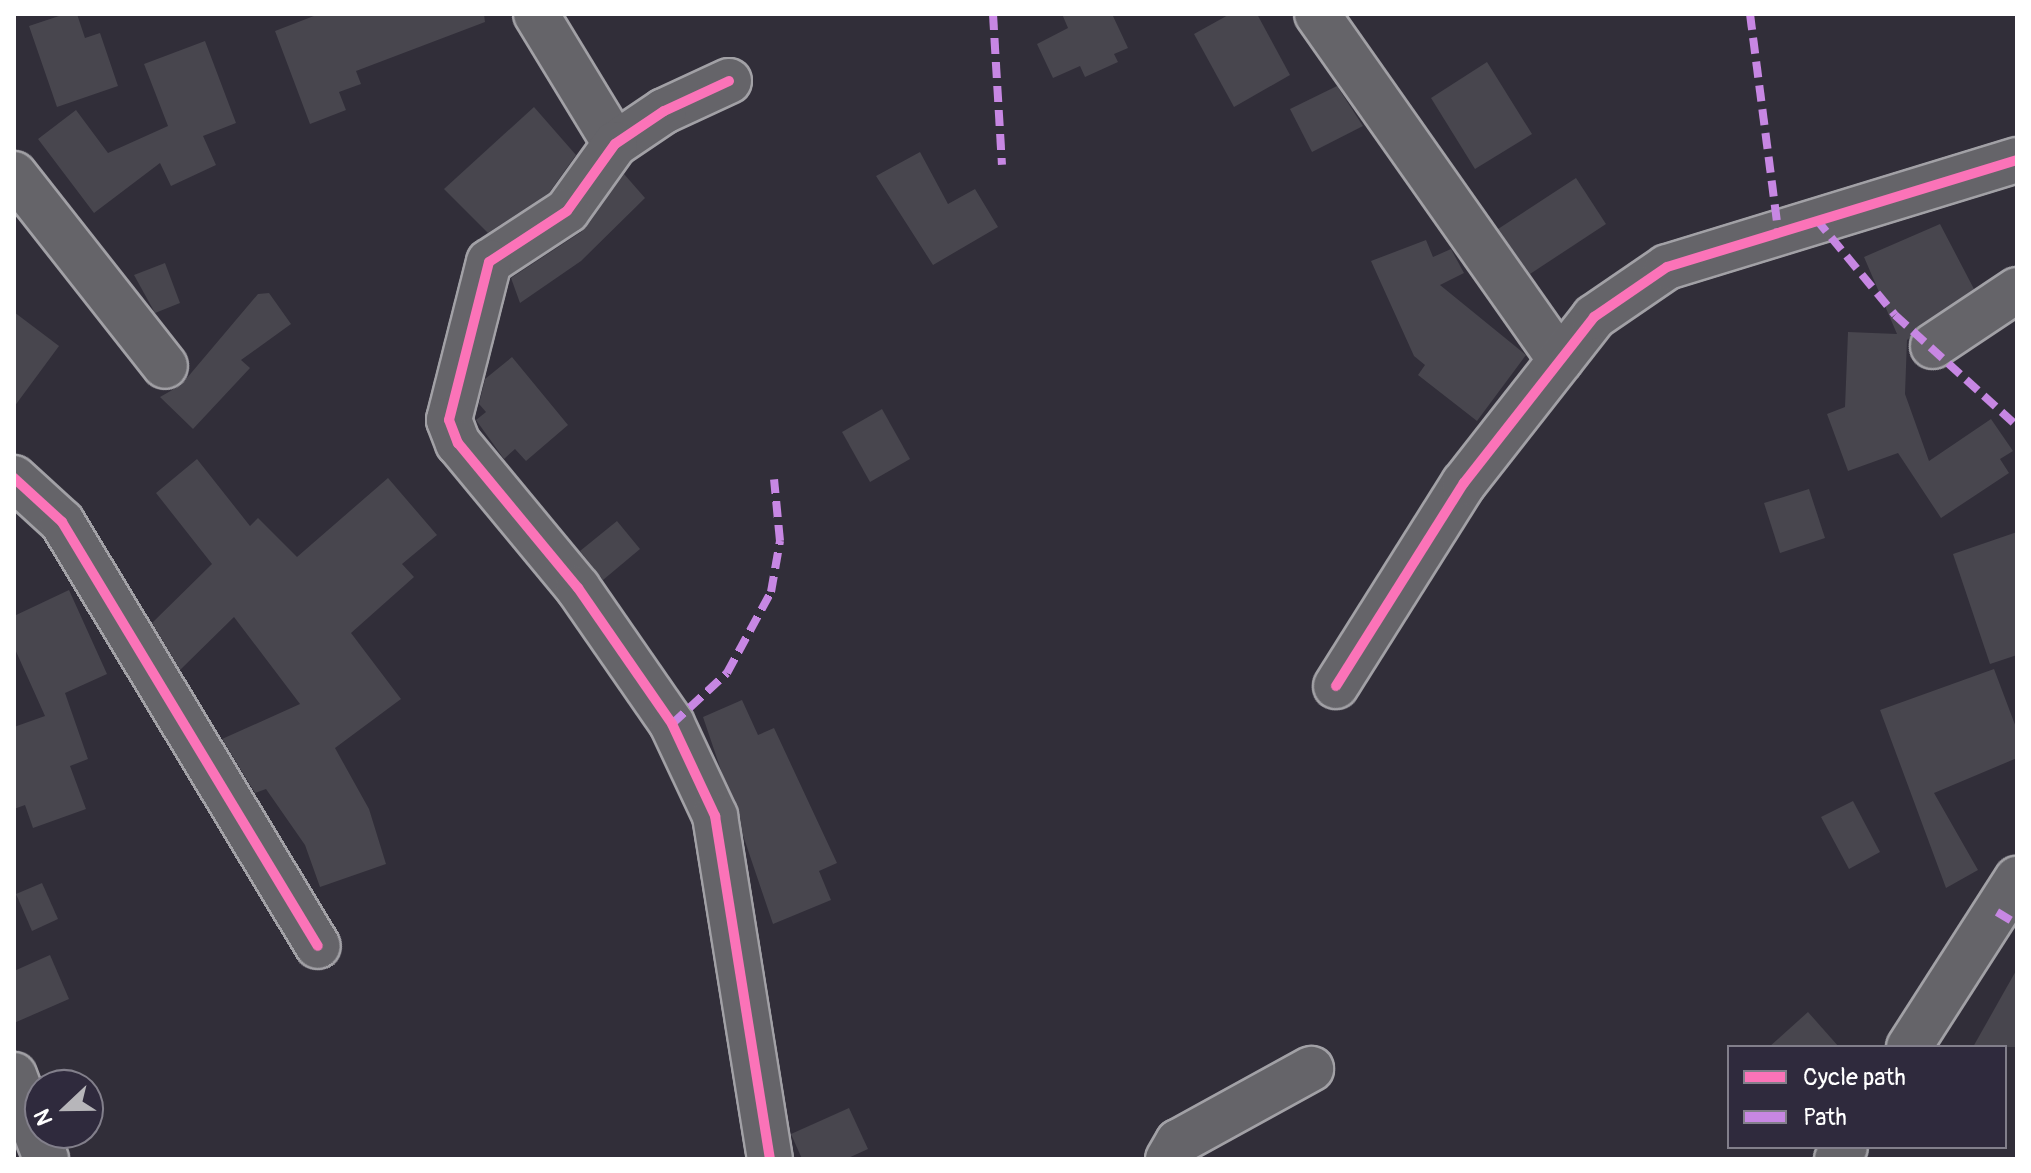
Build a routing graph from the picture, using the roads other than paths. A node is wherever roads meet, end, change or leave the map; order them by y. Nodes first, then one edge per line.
1 (536, 14) edge
2 (1317, 14) edge
3 (729, 81) dead end
4 (615, 144) junction
5 (2017, 160) edge
6 (14, 174) edge
7 (2017, 290) edge
8 (1933, 346) dead end
9 (1560, 360) junction
10 (165, 366) dead end
11 (14, 478) edge
12 (1336, 686) dead end
13 (2017, 879) edge
14 (318, 946) dead end
15 (1910, 1045) edge
16 (1311, 1069) dead end
17 (14, 1075) edge
18 (46, 1159) edge
19 (770, 1159) edge
20 (1168, 1159) edge

1 - 4 street
2 - 9 street
3 - 4 street
4 - 19 street
5 - 9 street
6 - 10 street
7 - 8 street
9 - 12 street
11 - 14 street
13 - 15 street
16 - 20 street
17 - 18 street

